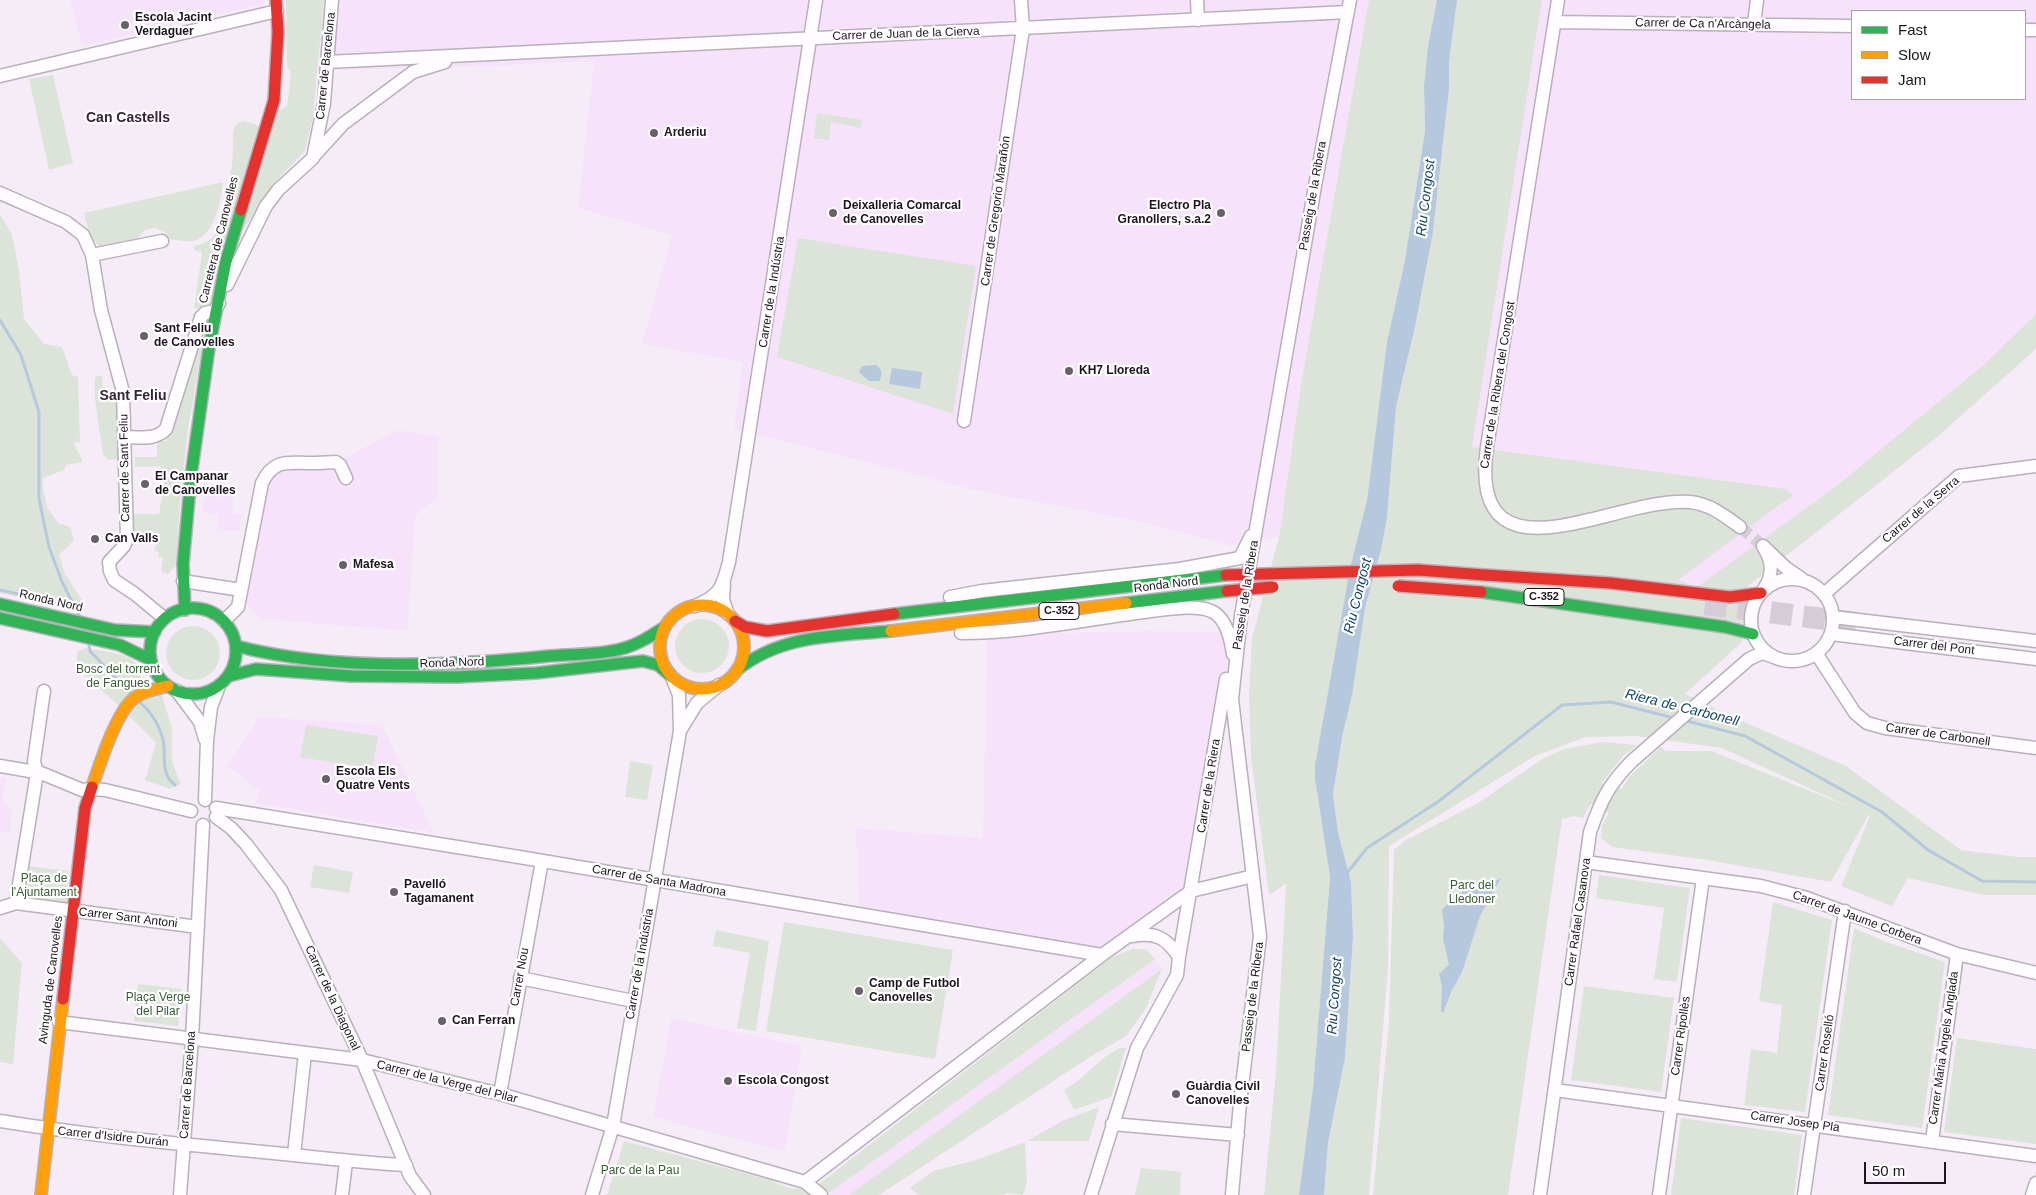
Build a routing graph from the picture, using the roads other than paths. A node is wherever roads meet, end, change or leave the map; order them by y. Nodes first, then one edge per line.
1 (332, 0) edge
2 (816, 0) edge
3 (1021, 0) edge
4 (1197, 0) edge
5 (1558, 0) edge
6 (1756, 0) edge
7 (276, 6) edge
8 (1349, 6) edge
9 (1198, 20) junction
10 (1555, 22) junction
11 (1754, 24) junction
12 (1851, 26) edge
13 (1023, 29) junction
14 (811, 37) junction
15 (464, 57) junction
16 (327, 62) junction
17 (0, 76) edge
18 (313, 158) junction
19 (0, 193) edge
20 (162, 241) dead end
21 (92, 255) junction
22 (215, 311) junction
23 (964, 421) dead end
24 (124, 437) junction
25 (2036, 466) edge
26 (346, 478) dead end
27 (1258, 520) junction
28 (1740, 527) tunnel mouth
29 (1485, 575) junction
30 (183, 581) junction
31 (1806, 581) junction
32 (724, 584) junction
33 (1387, 586) dead end
34 (1280, 587) dead end
35 (241, 590) junction
36 (1763, 591) junction
37 (1481, 592) junction
38 (1824, 594) junction
39 (0, 604) edge
40 (695, 606) junction
41 (185, 610) junction
42 (894, 614) junction
43 (1242, 616) junction
44 (1833, 617) junction
45 (0, 618) edge
46 (164, 618) junction
47 (732, 618) junction
48 (224, 621) junction
49 (665, 627) junction
50 (891, 631) junction
51 (155, 632) junction
52 (1831, 634) junction
53 (1754, 636) junction
54 (2036, 641) edge
55 (1232, 645) junction
56 (236, 646) junction
57 (1816, 653) junction
58 (1774, 657) junction
59 (2036, 658) edge
60 (151, 660) junction
61 (1749, 660) junction
62 (1236, 666) junction
63 (737, 670) junction
64 (229, 676) junction
65 (672, 677) junction
66 (219, 686) junction
67 (719, 686) junction
68 (172, 689) junction
69 (44, 691) dead end
70 (680, 731) junction
71 (207, 746) junction
72 (2036, 748) edge
73 (0, 766) edge
74 (38, 773) junction
75 (91, 789) junction
76 (205, 800) junction
77 (191, 811) junction
78 (216, 813) junction
79 (203, 825) junction
80 (542, 861) junction
81 (1586, 862) junction
82 (1253, 876) junction
83 (1703, 878) junction
84 (654, 881) junction
85 (1191, 891) junction
86 (16, 903) junction
87 (0, 908) edge
88 (72, 911) junction
89 (1845, 911) junction
90 (198, 927) junction
91 (1130, 936) junction
92 (1957, 954) junction
93 (1102, 955) junction
94 (1179, 956) junction
95 (2036, 973) edge
96 (520, 978) junction
97 (634, 1001) junction
98 (59, 1022) junction
99 (192, 1039) junction
100 (305, 1053) junction
101 (362, 1060) junction
102 (1555, 1090) junction
103 (500, 1094) junction
104 (1671, 1105) junction
105 (0, 1121) edge
106 (1112, 1124) junction
107 (1814, 1125) junction
108 (613, 1126) junction
109 (47, 1129) junction
110 (1238, 1135) junction
111 (1932, 1141) junction
112 (184, 1145) junction
113 (294, 1155) junction
114 (2036, 1156) edge
115 (346, 1162) junction
116 (406, 1165) junction
117 (805, 1182) junction
118 (2036, 1183) edge
119 (41, 1195) edge
120 (180, 1195) edge
121 (342, 1195) edge
122 (424, 1195) edge
123 (592, 1195) edge
124 (821, 1195) edge
125 (1091, 1195) edge
126 (1232, 1195) edge
127 (1540, 1195) edge
128 (1659, 1195) edge
129 (1804, 1195) edge
130 (2032, 1195) edge

1 - 16 street, Carrer de Barcelona
2 - 14 street, Carrer de la Indústria
3 - 13 street, Carrer de Gregorio Marañón
4 - 9 street
5 - 10 street, Carrer de la Ribera del Congost
6 - 11 street
7 - 17 street
7 - 22 main road, Carretera de Canovelles
8 - 9 street, Carrer de Juan de la Cierva
8 - 27 street, Passeig de la Ribera
9 - 13 street, Carrer de Juan de la Cierva
10 - 11 street, Carrer de Ca n'Arcàngela
10 - 28 street, Carrer de la Ribera del Congost
11 - 12 street, Carrer de Ca n'Arcàngela
13 - 14 street, Carrer de Juan de la Cierva
13 - 23 street, Carrer de Gregorio Marañón
14 - 15 street, Carrer de Juan de la Cierva
14 - 32 street, Carrer de la Indústria
15 - 16 street, Carrer de Juan de la Cierva
15 - 18 street, Carrer de Juan de la Cierva
16 - 18 street, Carrer de Barcelona
18 - 22 street
19 - 21 street, Carrer de Sant Feliu
20 - 21 street
21 - 24 street, Carrer de Sant Feliu
22 - 24 street
22 - 30 main road, Carretera de Canovelles
24 - 46 street, Carrer de Sant Feliu
25 - 38 street, Carrer de la Serra
26 - 35 street
27 - 42 street
27 - 43 street, Passeig de la Ribera
29 - 36 main road
29 - 37 main road, Ronda Nord / C-352
29 - 42 main road, Ronda Nord / C-352, bridge
30 - 35 street
30 - 41 main road, Carretera de Canovelles
31 - 36 street
31 - 36 street
31 - 38 street
32 - 40 street
32 - 47 street, Carrer de la Indústria
33 - 37 main road, Ronda Nord / C-352, bridge
34 - 50 main road, Ronda Nord / C-352, bridge
35 - 48 street
36 - 53 street
37 - 53 main road
38 - 44 street
39 - 51 main road, Ronda Nord
40 - 47 main road, C-352
40 - 49 main road
41 - 46 main road
41 - 48 main road
42 - 47 main road, Ronda Nord / C-352
43 - 55 street, Carrer de la Riera
43 - 62 street, Passeig de la Ribera
44 - 52 street
44 - 54 street, Carrer del Pont
45 - 60 main road
46 - 51 main road
47 - 63 main road
48 - 56 main road
49 - 56 main road, Ronda Nord
49 - 65 main road
50 - 55 street
50 - 63 main road, Ronda Nord / C-352
51 - 60 main road
52 - 57 street
52 - 59 street, Carrer del Pont
53 - 58 street
53 - 61 street
55 - 62 street
55 - 85 street, Carrer de la Riera
56 - 64 main road
57 - 58 street
57 - 72 street, Carrer de Carbonell
58 - 61 street
60 - 68 main road
61 - 81 street, Carrer Rafael Casanova
62 - 82 street, Passeig de la Ribera
63 - 67 main road, C-352
64 - 65 main road, Ronda Nord
64 - 66 main road
65 - 67 main road
65 - 70 street
66 - 68 main road
66 - 71 street
67 - 70 street
68 - 71 street
68 - 75 main road, Avinguda de Canovelles
69 - 74 street
70 - 84 street, Carrer de la Indústria
71 - 76 street
73 - 74 street
74 - 75 street
74 - 86 street
75 - 77 street
75 - 88 main road, Avinguda de Canovelles
76 - 77 street
76 - 78 street
77 - 79 street
78 - 79 street
78 - 80 street, Carrer de Santa Madrona
78 - 101 street, Carrer de la Diagonal
79 - 90 street, Carrer de Barcelona
80 - 84 street, Carrer de Santa Madrona
80 - 96 street, Carrer Nou
81 - 83 street, Carrer de Jaume Corbera
81 - 102 street, Carrer Rafael Casanova
82 - 85 street
82 - 110 street, Passeig de la Ribera
83 - 89 street, Carrer de Jaume Corbera
83 - 104 street, Carrer Ripollès
84 - 93 street, Carrer de Santa Madrona
84 - 97 street, Carrer de la Indústria
85 - 91 street
85 - 94 street, Carrer de la Riera
86 - 87 street, Carrer Sant Antoni
86 - 88 street, Carrer Sant Antoni
88 - 90 street, Carrer Sant Antoni
88 - 98 main road, Avinguda de Canovelles
89 - 92 street, Carrer de Jaume Corbera
89 - 107 street, Carrer Roselló
90 - 99 street, Carrer de Barcelona
91 - 93 street
91 - 94 street
92 - 95 street, Carrer de Jaume Corbera
92 - 111 street, Carrer Maria Àngels Anglada
93 - 117 street
94 - 106 street, Carrer de la Riera
96 - 97 street
96 - 103 street, Carrer Nou
97 - 108 street, Carrer de la Indústria
98 - 99 street, Carrer de la Verge del Pilar
98 - 109 main road, Avinguda de Canovelles
99 - 100 street, Carrer de la Verge del Pilar
99 - 112 street, Carrer de Barcelona
100 - 101 street, Carrer de la Verge del Pilar
100 - 113 street
101 - 103 street, Carrer de la Verge del Pilar
101 - 116 street, Carrer de la Diagonal
102 - 104 street, Carrer Josep Pla
102 - 127 street, Carrer Rafael Casanova
103 - 108 street, Carrer de la Verge del Pilar
104 - 107 street, Carrer Josep Pla
104 - 128 street, Carrer Ripollès
105 - 109 street, Carrer d'Isidre Durán
106 - 110 street
106 - 125 street
107 - 111 street, Carrer Josep Pla
107 - 129 street, Carrer Roselló
108 - 117 street, Carrer de la Verge del Pilar
108 - 123 street, Carrer de la Indústria
109 - 112 street, Carrer d'Isidre Durán
109 - 119 main road, Avinguda de Canovelles
110 - 126 street, Passeig de la Ribera
111 - 114 street, Carrer Josep Pla
112 - 113 street, Carrer d'Isidre Durán
112 - 120 street, Carrer de Barcelona
113 - 115 street, Carrer d'Isidre Durán
115 - 116 street, Carrer d'Isidre Durán
115 - 121 street
116 - 122 street, Carrer de la Diagonal
117 - 124 street, Carrer de la Verge del Pilar
118 - 130 street

